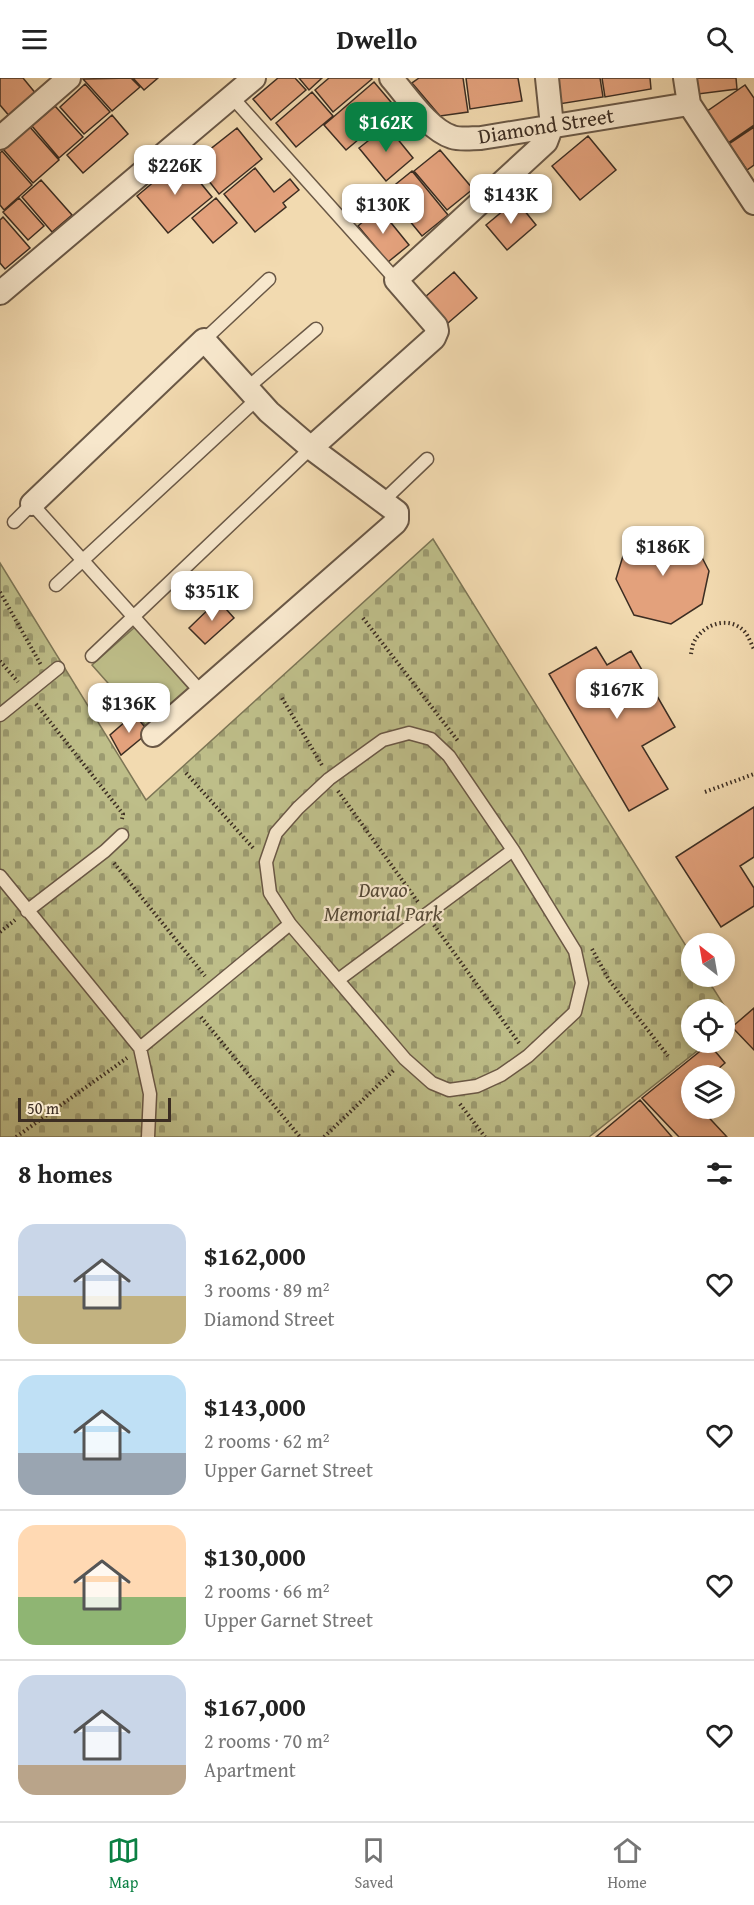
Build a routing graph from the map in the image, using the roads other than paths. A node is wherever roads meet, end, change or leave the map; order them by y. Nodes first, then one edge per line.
1 (69, 78) edge
2 (254, 78) edge
3 (391, 78) edge
4 (547, 78) edge
5 (685, 78) edge
6 (232, 97) junction
7 (688, 104) junction
8 (552, 126) junction
9 (0, 138) edge
10 (754, 203) edge
11 (269, 279) dead end
12 (396, 280) junction
13 (0, 293) edge
14 (316, 329) dead end
15 (204, 340) junction
16 (252, 394) junction
17 (311, 448) junction
18 (428, 459) dead end
19 (383, 501) junction
20 (32, 504) junction
21 (14, 522) dead end
22 (83, 561) junction
23 (56, 585) dead end
24 (133, 616) junction
25 (92, 656) dead end
26 (53, 672) road end
27 (202, 693) junction
28 (0, 715) edge
29 (153, 735) dead end
30 (122, 835) road end
31 (513, 850) junction
32 (0, 876) edge
33 (27, 911) junction
34 (290, 924) junction
35 (338, 980) junction
36 (140, 1048) junction
37 (148, 1137) edge

1 - 9 street
2 - 6 street
3 - 8 street, Diamond Street
4 - 8 street
5 - 7 street
6 - 12 lane
6 - 13 street
7 - 8 street, Diamond Street
7 - 10 street
8 - 12 street
11 - 15 lane
12 - 17 street
14 - 16 lane
15 - 16 street
15 - 20 street
16 - 17 street
16 - 22 lane
17 - 19 street
17 - 24 lane
18 - 19 lane
19 - 27 street
20 - 21 lane
20 - 22 lane
22 - 23 lane
22 - 24 lane
24 - 25 lane
24 - 27 lane
26 - 28 lane
27 - 29 street
30 - 33 lane
31 - 34 lane
31 - 35 lane
31 - 35 lane
32 - 33 lane
33 - 36 lane
34 - 35 lane
34 - 36 lane
36 - 37 lane

